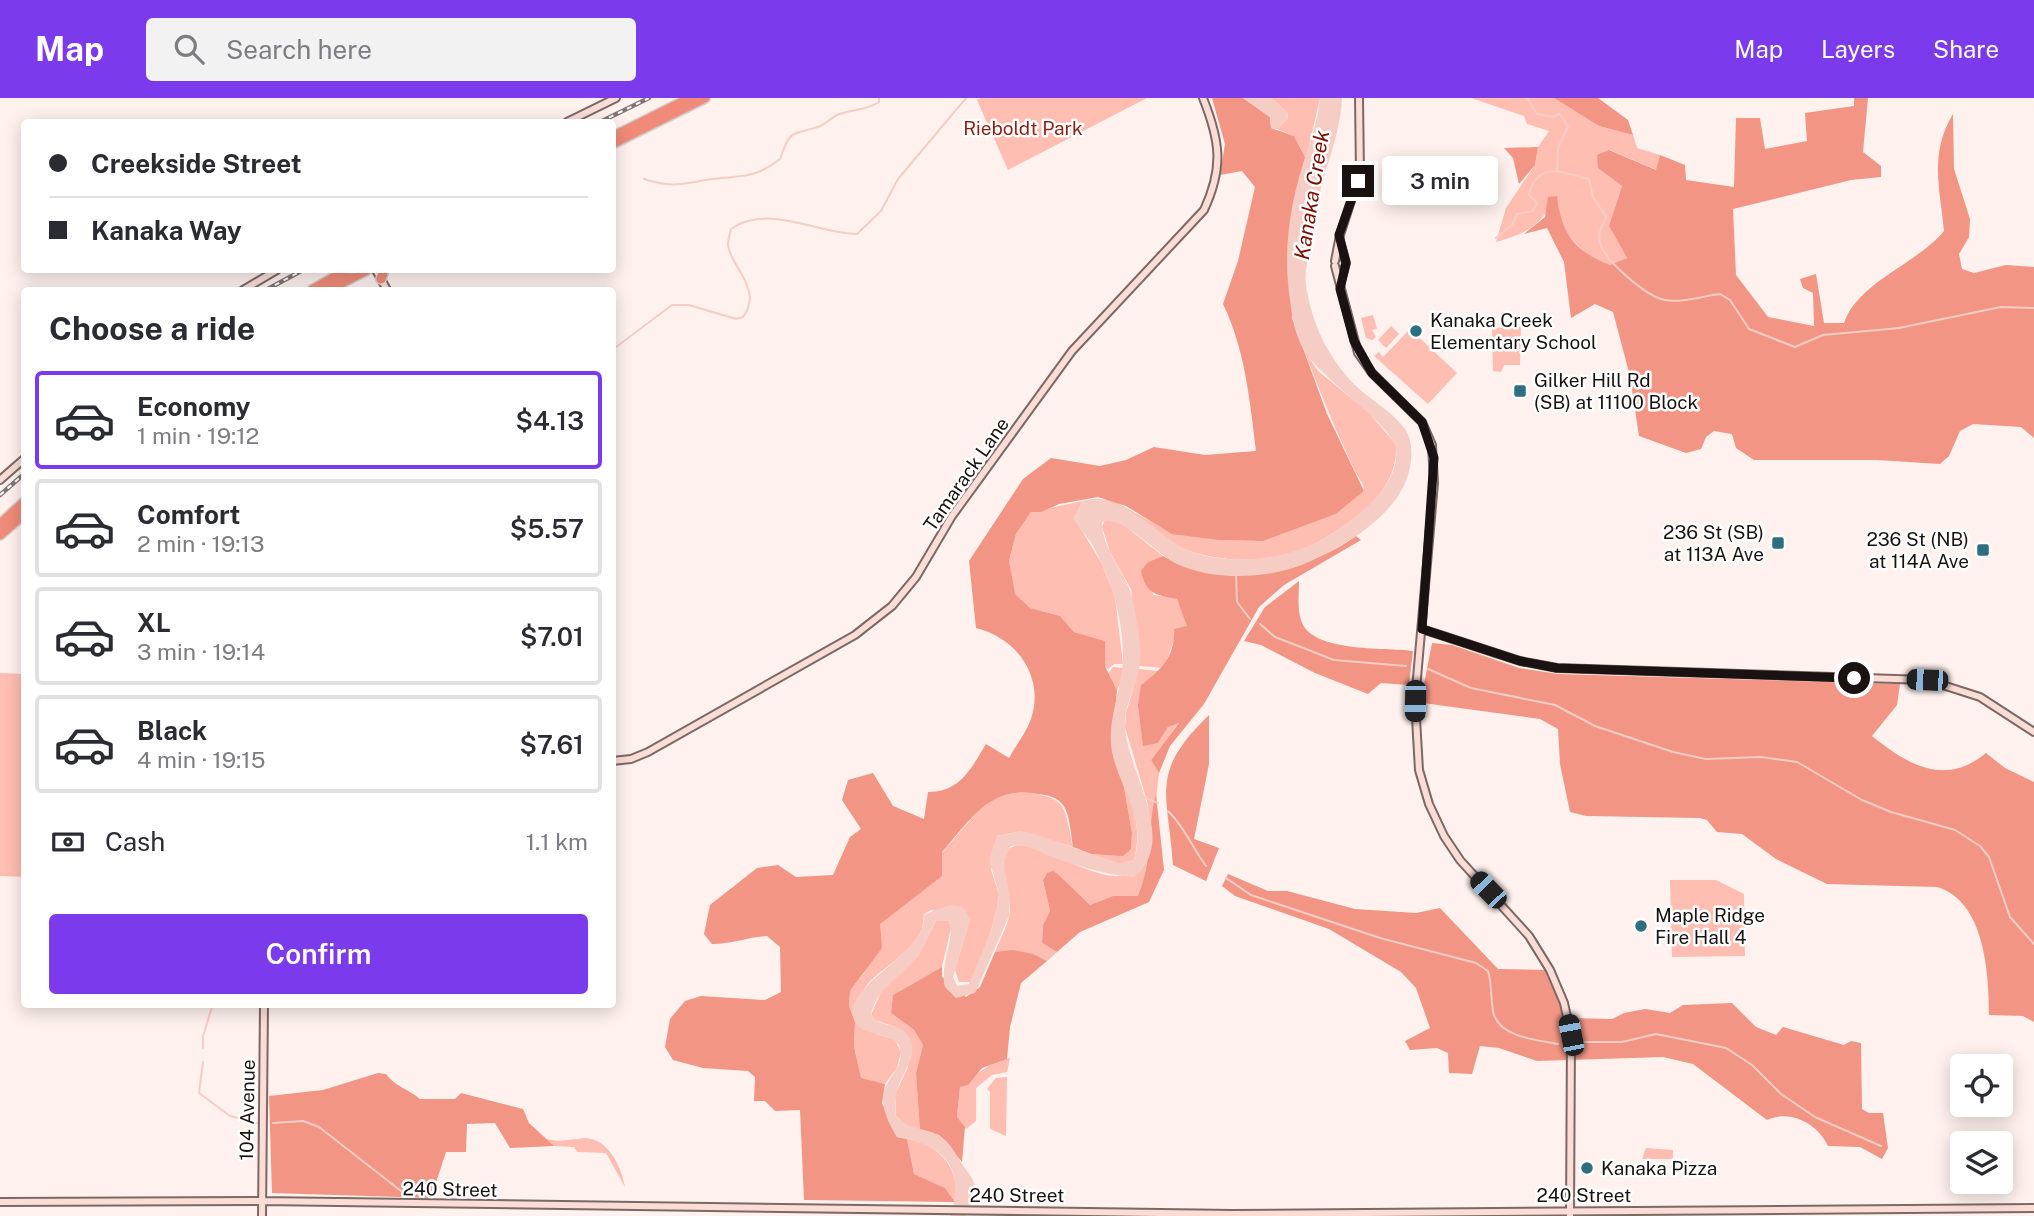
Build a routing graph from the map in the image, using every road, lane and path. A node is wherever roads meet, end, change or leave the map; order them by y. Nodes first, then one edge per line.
1 (616, 98) edge
2 (690, 98) edge
3 (705, 98) edge
4 (1203, 98) edge
5 (1359, 98) edge
6 (573, 119) edge
7 (616, 135) edge
8 (616, 142) edge
9 (1339, 235) junction
10 (1344, 259) junction
11 (1335, 263) junction
12 (1344, 267) junction
13 (272, 273) edge
14 (342, 273) edge
15 (360, 273) edge
16 (1340, 286) junction
17 (248, 287) edge
18 (317, 287) edge
19 (334, 287) edge
20 (21, 462) edge
21 (0, 480) edge
22 (21, 505) edge
23 (21, 517) edge
24 (0, 524) edge
25 (0, 535) edge
26 (1422, 629) junction
27 (2034, 732) edge
28 (616, 761) edge
29 (264, 1008) edge
30 (262, 1201) junction
31 (0, 1202) edge
32 (2034, 1208) edge
33 (770, 1213) edge
34 (1570, 1213) edge
35 (262, 1216) edge

1 - 6 main road
2 - 7 highway
3 - 8 highway
4 - 28 main road, Tamarack Lane
5 - 9 main road
9 - 10 main road
9 - 11 main road
10 - 11 main road
10 - 12 main road
11 - 12 main road
11 - 16 main road
12 - 16 main road
13 - 17 main road
14 - 18 highway
15 - 19 highway
16 - 26 main road
20 - 21 main road
22 - 24 highway
23 - 25 highway
26 - 27 main road
26 - 34 main road
29 - 30 main road, 104 Avenue
30 - 31 main road, 240 Street
30 - 33 main road, 240 Street
30 - 35 main road, 104 Avenue
32 - 34 main road, 240 Street
33 - 34 main road, 240 Street

